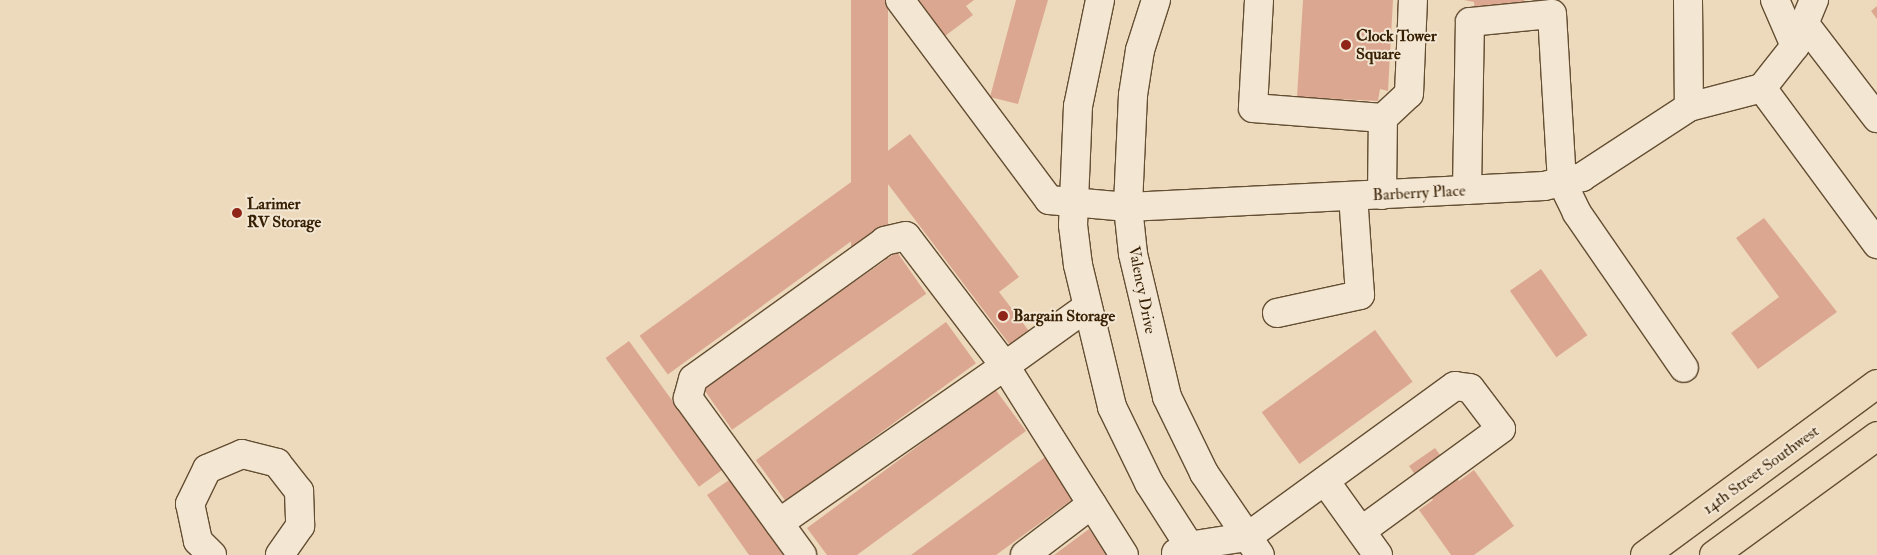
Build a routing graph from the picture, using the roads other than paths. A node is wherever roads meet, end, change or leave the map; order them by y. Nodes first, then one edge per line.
1 (900, 0) edge
2 (1100, 0) edge
3 (1156, 0) edge
4 (1260, 0) edge
5 (1413, 0) edge
6 (1688, 0) edge
7 (1775, 0) edge
8 (1804, 23) edge
9 (1762, 88) junction
10 (1689, 107) junction
11 (1383, 118) junction
12 (1877, 118) edge
13 (1562, 182) junction
14 (1466, 190) junction
15 (1382, 194) junction
16 (1353, 196) junction
17 (1073, 202) junction
18 (1128, 207) junction
19 (1877, 244) edge
20 (1087, 307) junction
21 (1278, 313) dead end
22 (1005, 366) junction
23 (1684, 368) dead end
24 (1877, 384) edge
25 (1877, 436) edge
26 (1325, 481) junction
27 (1092, 504) junction
28 (779, 523) junction
29 (1361, 531) junction
30 (1253, 546) edge
31 (1185, 552) edge
32 (212, 555) edge
33 (280, 555) edge
34 (802, 555) edge
35 (1025, 555) edge
36 (1124, 555) edge
37 (1378, 555) edge
38 (1645, 555) edge
39 (1714, 555) edge

1 - 17 street, Barberry Place
2 - 17 street
3 - 18 street, Valency Drive
4 - 11 street
5 - 11 street
6 - 10 street
7 - 8 street
8 - 9 street
8 - 12 street
9 - 10 street, Barberry Place
9 - 19 street
10 - 13 street, Barberry Place
11 - 15 street
13 - 14 street, Barberry Place
13 - 14 street
13 - 23 street
14 - 15 street, Barberry Place
15 - 16 street, Barberry Place
16 - 18 street, Barberry Place
16 - 21 street
17 - 18 street, Barberry Place
17 - 20 street
18 - 30 street, Valency Drive
20 - 22 street
20 - 31 street
22 - 27 street
22 - 28 street
22 - 28 street
24 - 38 main road, 14th Street Southwest
25 - 39 main road
26 - 29 street
26 - 29 street
26 - 30 street
27 - 35 street
27 - 36 street
28 - 34 street
29 - 37 street
30 - 31 street
32 - 33 street

